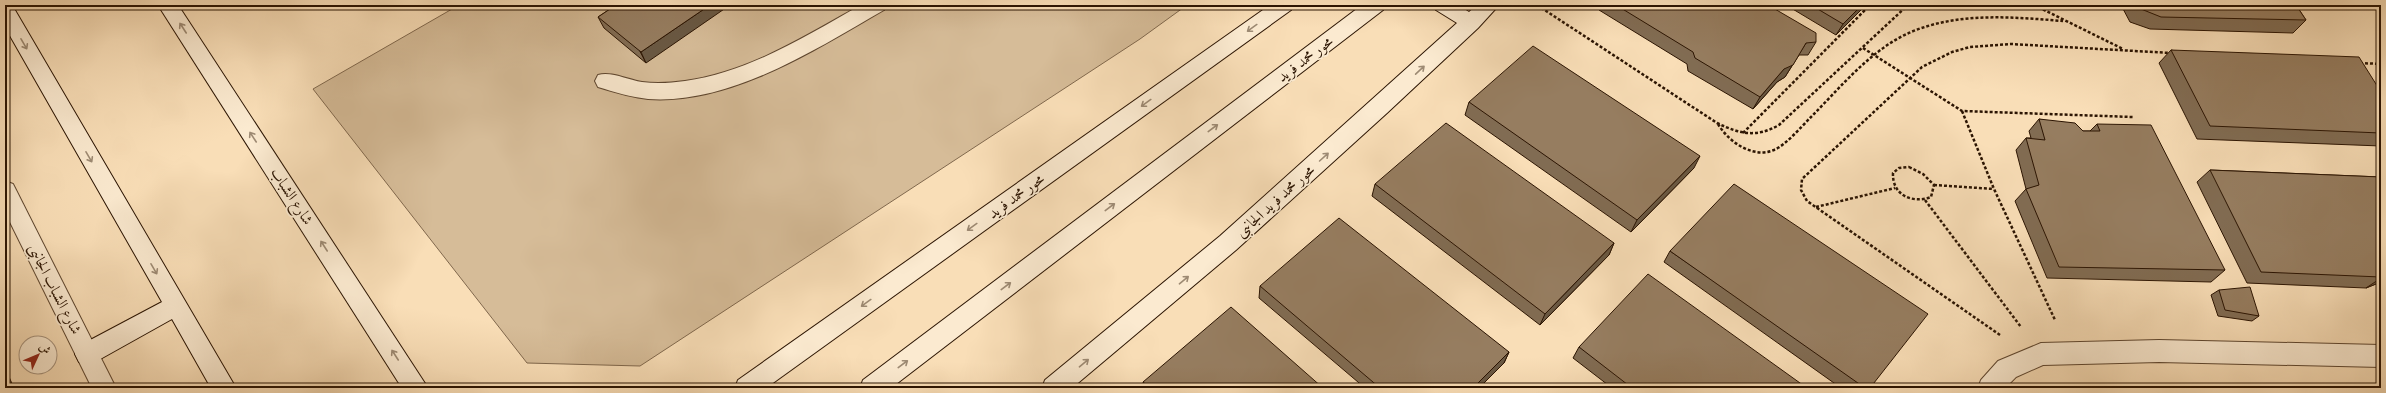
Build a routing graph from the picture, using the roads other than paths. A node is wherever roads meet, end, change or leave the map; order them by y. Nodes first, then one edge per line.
1 (168, 5) edge
2 (877, 5) edge
3 (1284, 5) edge
4 (1376, 5) edge
5 (1443, 5) edge
6 (1489, 5) edge
7 (5, 10) edge
8 (1471, 23) junction
9 (605, 81) dead end
10 (5, 190) edge
11 (175, 306) junction
12 (87, 354) junction
13 (2381, 356) edge
14 (104, 388) edge
15 (224, 388) edge
16 (416, 388) edge
17 (747, 388) edge
18 (872, 388) edge
19 (1054, 388) edge
20 (1990, 388) edge

16 -> 1 street, شارع الشباب
2 - 9 street
3 -> 17 street, محور محمد فريد
18 -> 4 street, محور محمد فريد
5 - 8 street
6 - 8 street, محور محمد فريد الجانبى
7 -> 11 street
19 -> 8 street, محور محمد فريد الجانبى
10 - 12 street, شارع الشباب الجانبى
11 - 12 street
11 - 15 street
12 - 14 street, شارع الشباب الجانبى
13 - 20 street

